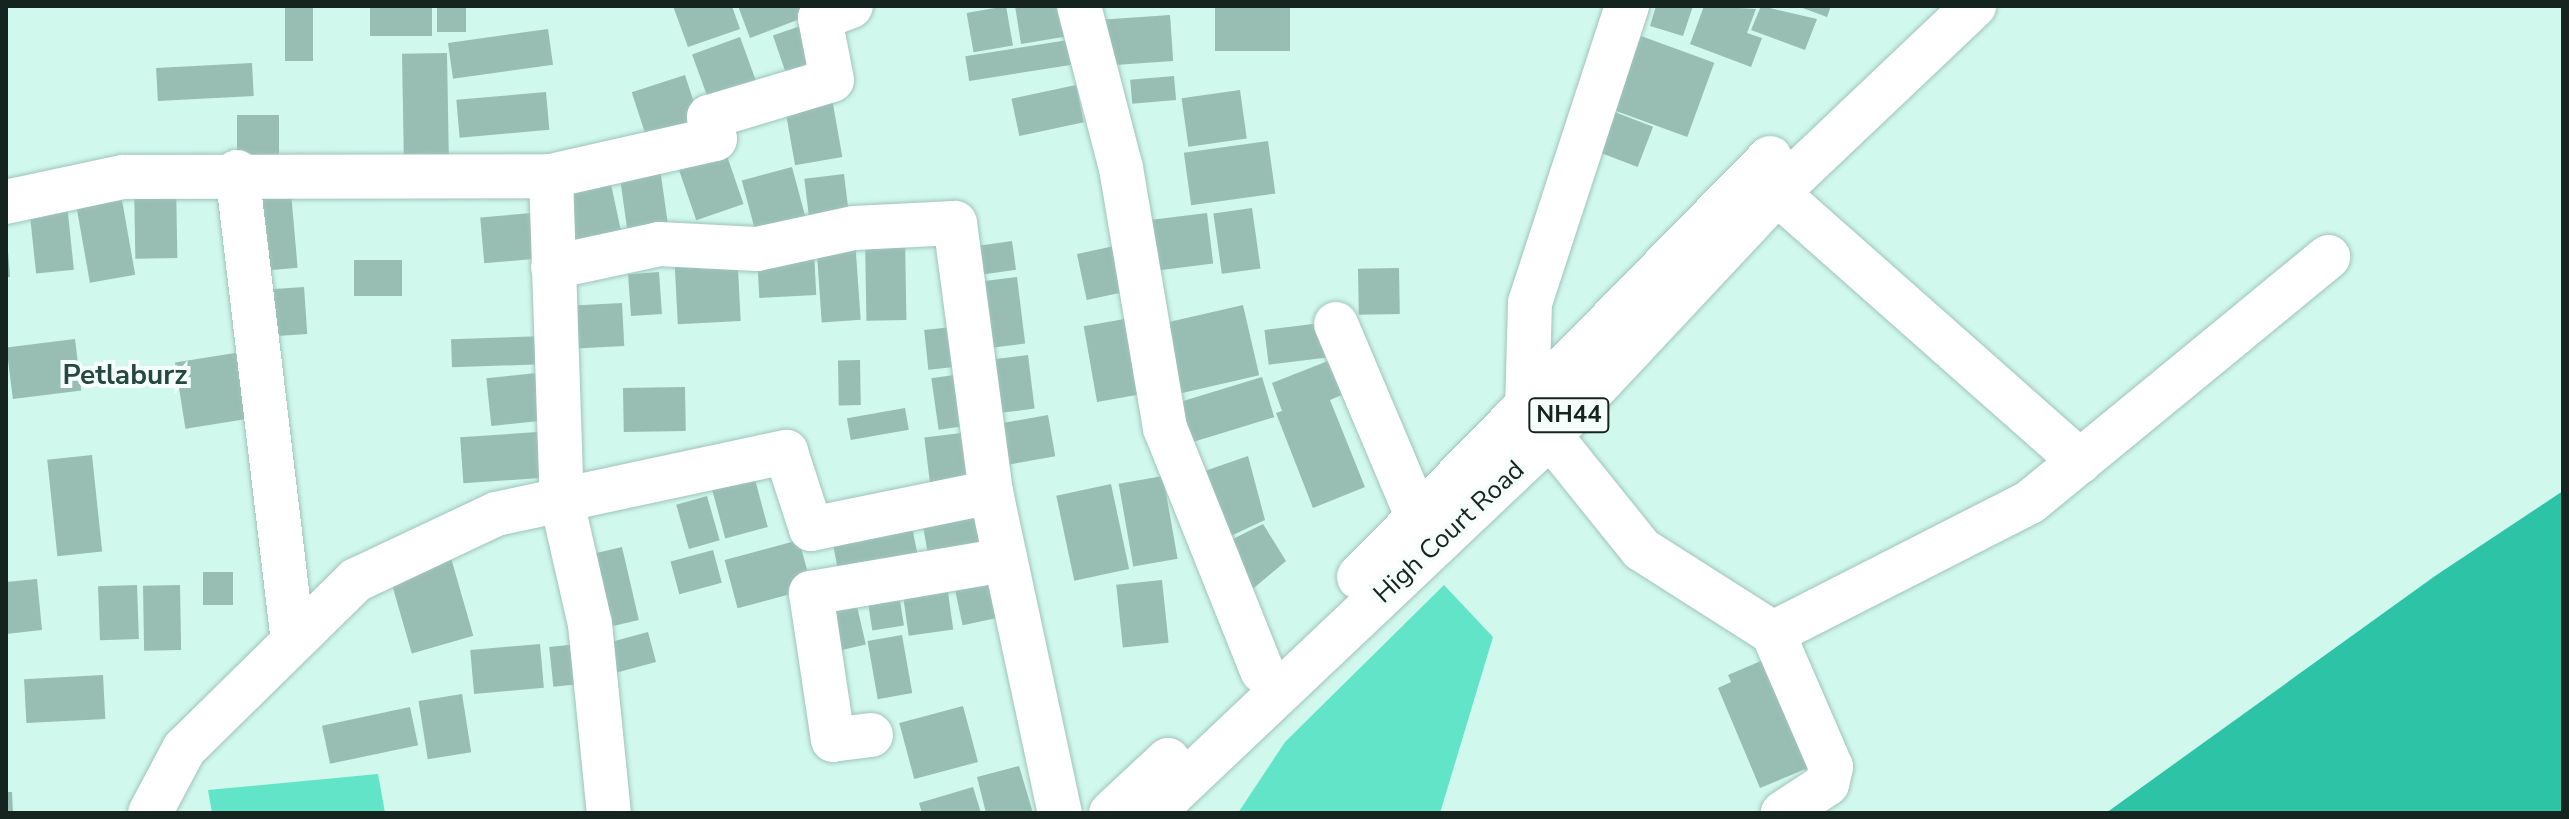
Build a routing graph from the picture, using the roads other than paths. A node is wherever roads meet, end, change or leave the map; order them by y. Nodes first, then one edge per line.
1 (851, 6) edge
2 (1079, 6) edge
3 (1627, 6) edge
4 (1930, 6) edge
5 (1974, 6) edge
6 (237, 172) junction
7 (551, 176) junction
8 (1777, 193) junction
9 (6, 202) edge
10 (2328, 257) dead end
11 (553, 267) junction
12 (1336, 324) dead end
13 (1537, 423) junction
14 (2080, 461) junction
15 (991, 492) junction
16 (562, 502) junction
17 (1418, 518) junction
18 (1005, 560) junction
19 (1773, 633) junction
20 (293, 639) junction
21 (1262, 671) junction
22 (871, 735) dead end
23 (150, 813) edge
24 (609, 813) edge
25 (1060, 813) edge
26 (1111, 813) edge
27 (1152, 813) edge
28 (1783, 813) edge

1 - 7 main road
2 - 21 main road
3 - 13 main road
4 - 13 main road, High Court Road / NH44
5 - 8 main road, High Court Road / NH44
6 - 7 main road
6 - 9 main road
6 - 20 main road
7 - 11 main road
8 - 13 main road, High Court Road / NH44
8 - 14 main road
10 - 14 main road
11 - 15 main road
11 - 16 main road
12 - 17 main road
13 - 17 main road, High Court Road / NH44
13 - 19 main road
13 - 27 main road, High Court Road / NH44
14 - 19 main road
15 - 16 main road
15 - 18 main road
16 - 20 main road
16 - 24 main road
17 - 21 main road, High Court Road / NH44
18 - 22 main road
18 - 25 main road
19 - 28 main road
20 - 23 main road
21 - 26 main road, High Court Road / NH44

